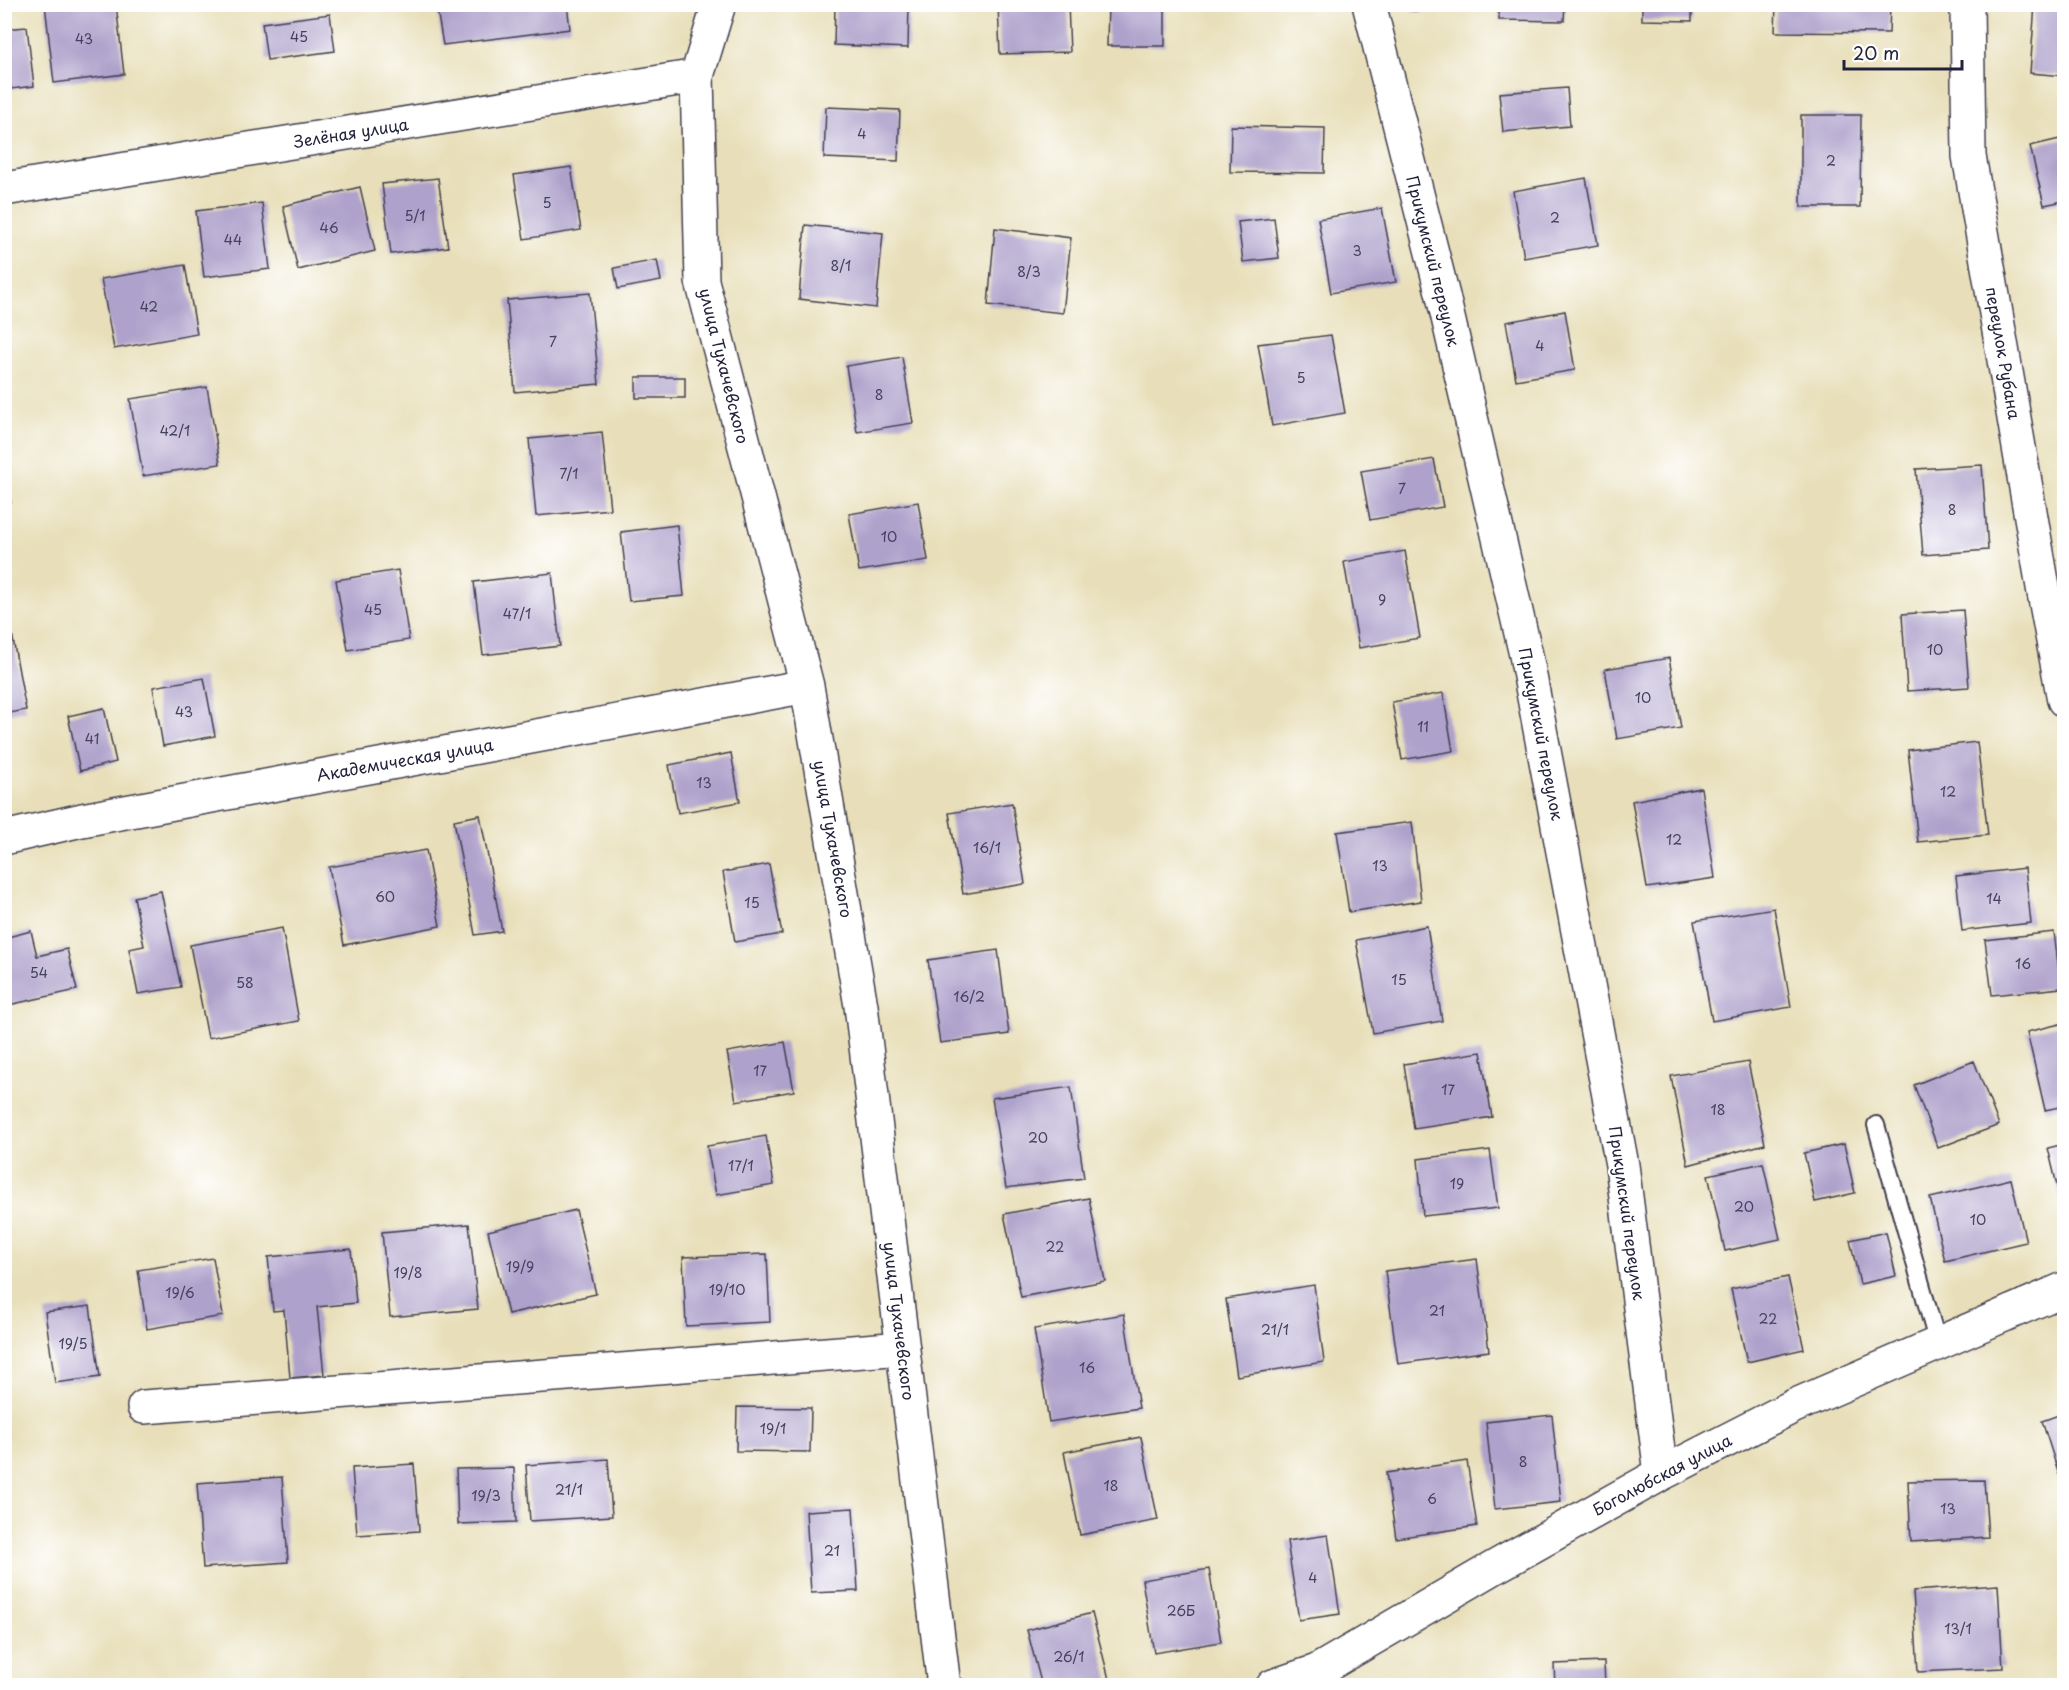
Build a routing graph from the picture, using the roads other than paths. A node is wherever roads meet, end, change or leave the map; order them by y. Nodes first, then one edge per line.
1 (719, 4) edge
2 (1369, 4) edge
3 (1967, 4) edge
4 (697, 76) junction
5 (4, 189) edge
6 (807, 686) junction
7 (2064, 699) edge
8 (4, 838) edge
9 (1876, 1125) dead end
10 (2064, 1289) edge
11 (1938, 1344) junction
12 (903, 1348) junction
13 (144, 1407) dead end
14 (1662, 1474) junction
15 (944, 1686) edge
16 (1273, 1686) edge

1 - 4 street, улица Тухачевского
2 - 14 street, Прикумский переулок
3 - 7 street, переулок Рубана
4 - 5 street, Зелёная улица
4 - 6 street, улица Тухачевского
6 - 8 street, Академическая улица
6 - 12 street, улица Тухачевского
9 - 11 lane
10 - 11 street, Боголюбская улица
11 - 14 street, Боголюбская улица
12 - 13 street
12 - 15 street, улица Тухачевского
14 - 16 street, Боголюбская улица

